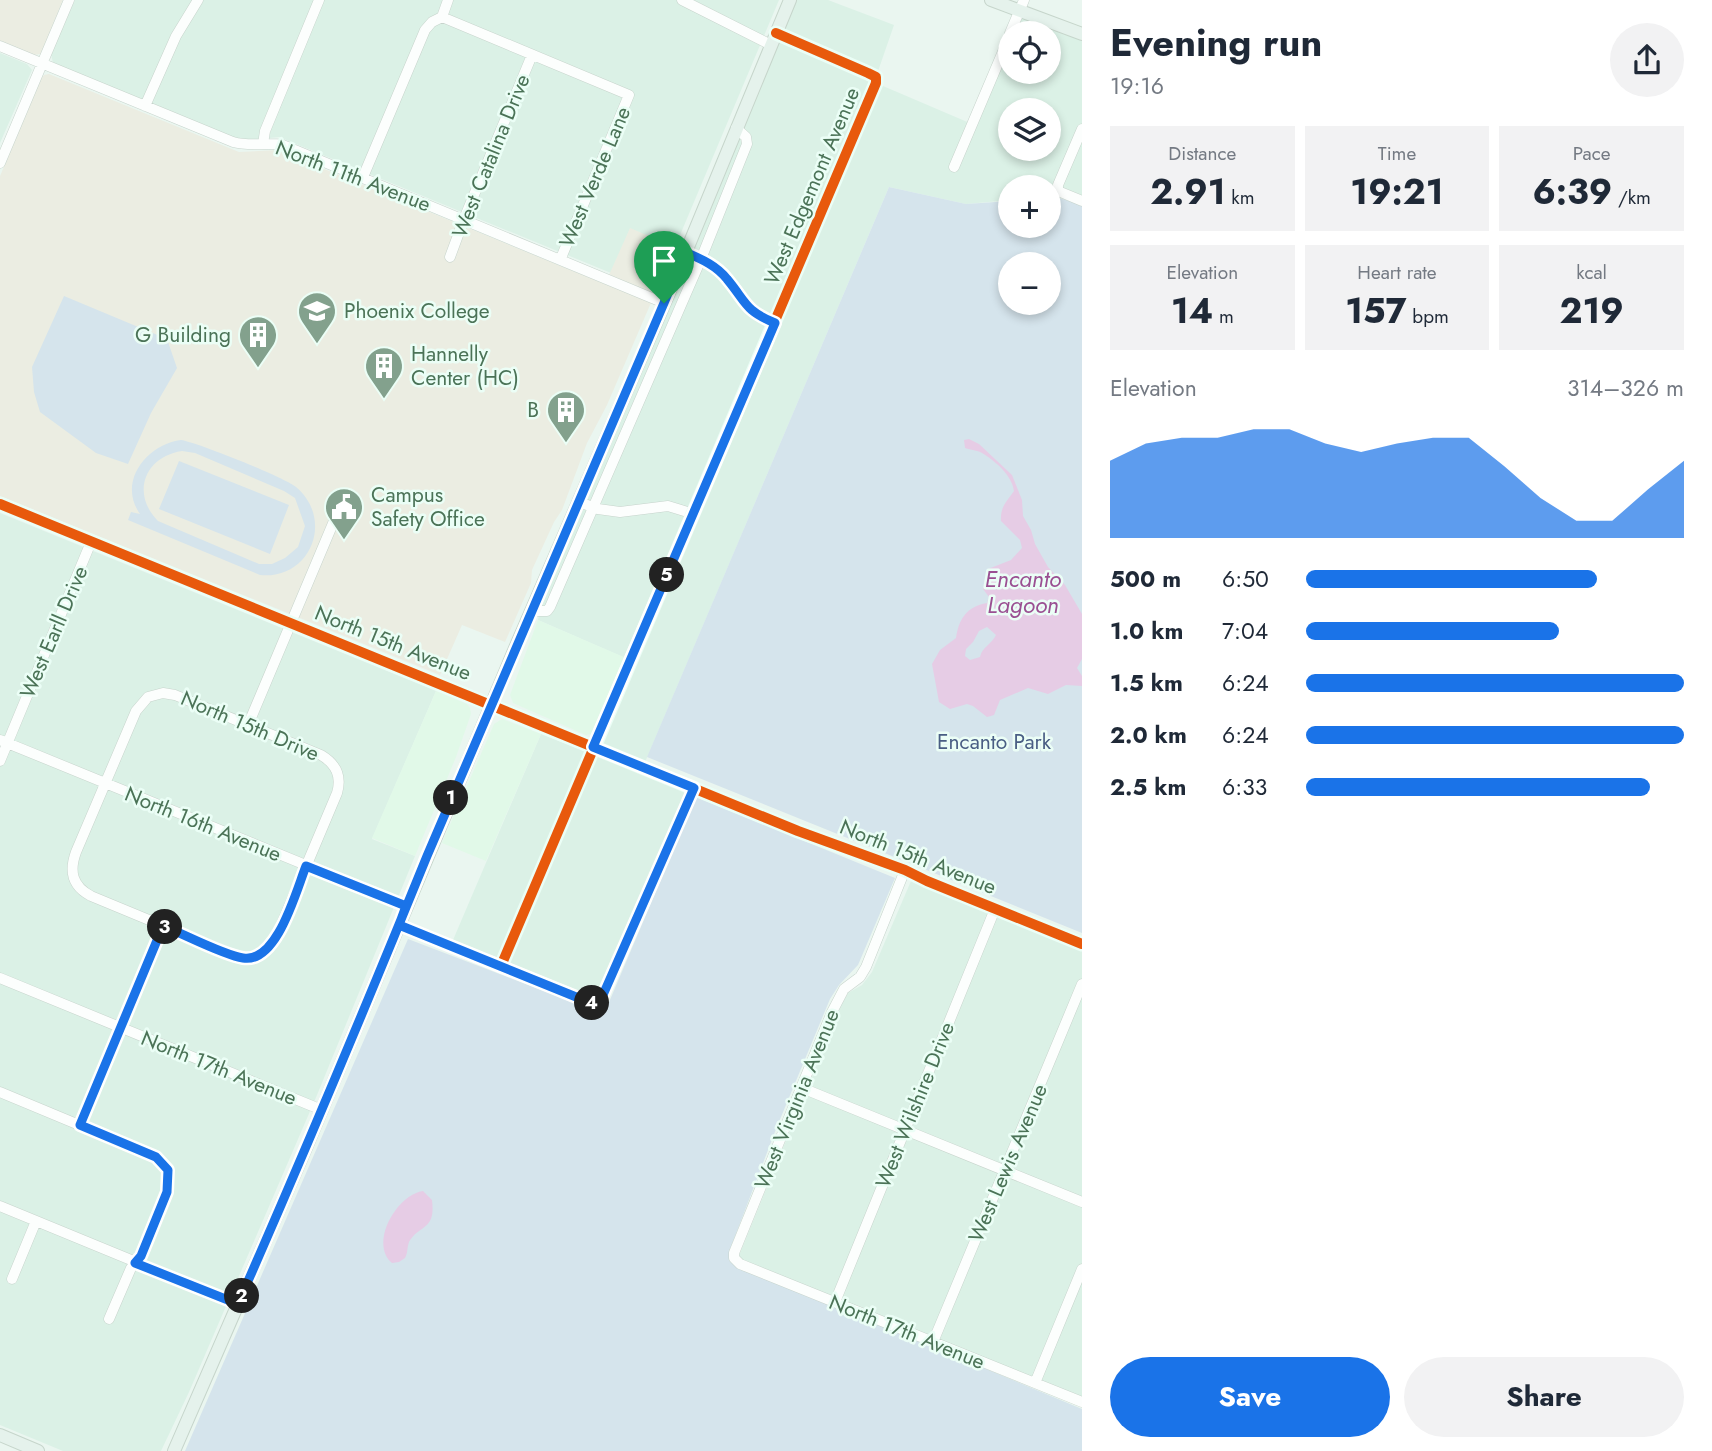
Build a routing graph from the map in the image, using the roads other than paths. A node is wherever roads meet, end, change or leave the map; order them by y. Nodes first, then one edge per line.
1 (69, 0) edge
2 (198, 0) edge
3 (320, 0) edge
4 (448, 0) edge
5 (682, 0) edge
6 (790, 0) edge
7 (991, 0) edge
8 (1022, 5) edge
9 (442, 18) junction
10 (1082, 34) edge
11 (774, 39) junction
12 (0, 46) edge
13 (531, 55) junction
14 (998, 62) edge
15 (42, 64) junction
16 (145, 106) junction
17 (736, 128) junction
18 (1082, 129) edge
19 (263, 144) junction
20 (0, 163) edge
21 (954, 167) dead end
22 (363, 177) junction
23 (1082, 201) edge
24 (464, 219) junction
25 (685, 252) junction
26 (450, 257) dead end
27 (561, 258) junction
28 (701, 259) junction
29 (664, 303) junction
30 (775, 323) junction
31 (579, 502) junction
32 (0, 505) edge
33 (594, 507) junction
34 (339, 509) dead end
35 (694, 514) junction
36 (91, 542) junction
37 (531, 611) junction
38 (291, 624) junction
39 (491, 704) junction
40 (248, 725) junction
41 (4, 742) edge
42 (593, 747) junction
43 (0, 761) edge
44 (105, 785) junction
45 (694, 788) junction
46 (306, 866) junction
47 (905, 870) junction
48 (406, 906) junction
49 (995, 909) junction
50 (399, 925) junction
51 (163, 926) junction
52 (1082, 944) edge
53 (501, 966) junction
54 (0, 978) edge
55 (1082, 984) edge
56 (120, 1027) junction
57 (802, 1088) junction
58 (0, 1092) edge
59 (322, 1110) junction
60 (80, 1125) junction
61 (905, 1130) junction
62 (1004, 1170) junction
63 (1082, 1202) edge
64 (0, 1206) edge
65 (36, 1221) junction
66 (734, 1258) joint
67 (135, 1263) junction
68 (1082, 1269) edge
69 (12, 1279) dead end
70 (835, 1302) junction
71 (238, 1304) junction
72 (109, 1319) dead end
73 (933, 1342) junction
74 (1035, 1383) junction
75 (1082, 1402) edge
76 (0, 1435) edge
77 (38, 1451) edge
78 (174, 1451) edge

1 - 15 street
2 - 16 street
3 - 19 street
4 - 9 street
5 - 11 street
6 - 11 main road
7 - 8 main road
8 - 10 main road
9 - 13 street
9 - 22 street
11 - 17 main road
11 - 30 street, West Edgemont Avenue
12 - 15 street, North 11th Avenue
13 - 24 street, West Catalina Drive
13 - 27 street, West Verde Lane
14 - 21 street
15 - 16 street, North 11th Avenue
15 - 20 street
16 - 19 street, North 11th Avenue
17 - 25 main road
17 - 28 street
18 - 23 street
19 - 22 street, North 11th Avenue
22 - 24 street, North 11th Avenue
24 - 26 street, West Catalina Drive
24 - 27 street, North 11th Avenue
25 - 28 street
25 - 29 main road
27 - 29 street, North 11th Avenue
28 - 30 street
28 - 33 street
29 - 31 main road
30 - 35 street, West Edgemont Avenue
31 - 33 street
31 - 37 main road
32 - 36 street, North 15th Avenue
33 - 35 street
33 - 37 street
34 - 38 street
35 - 42 street, West Edgemont Avenue
36 - 38 street, North 15th Avenue
36 - 41 street, West Earll Drive
37 - 39 main road
38 - 39 street, North 15th Avenue
38 - 40 street
39 - 42 street, North 15th Avenue
39 - 48 main road
40 - 44 street, North 15th Drive
40 - 46 street, North 15th Drive
41 - 43 street, West Earll Drive
41 - 44 street, North 16th Avenue
42 - 45 street, North 15th Avenue
42 - 53 street, West Edgemont Avenue
44 - 46 street, North 16th Avenue
44 - 51 street
45 - 47 street, North 15th Avenue
45 - 53 street
46 - 48 street, North 16th Avenue
46 - 51 street
47 - 49 street, North 15th Avenue
47 - 57 street, West Virginia Avenue
48 - 50 main road
49 - 52 street, North 15th Avenue
49 - 61 street, West Wilshire Drive
50 - 53 street
50 - 59 main road
51 - 56 street
54 - 56 street, North 17th Avenue
55 - 62 street, West Lewis Avenue
56 - 59 street, North 17th Avenue
56 - 60 street
57 - 61 street
57 - 66 street, West Virginia Avenue
58 - 60 street
59 - 71 main road
60 - 67 street
61 - 62 street
61 - 70 street, West Wilshire Drive
62 - 63 street
62 - 73 street, West Lewis Avenue
64 - 65 street
65 - 67 street
65 - 69 street
66 - 70 street, North 17th Avenue
67 - 71 street
67 - 72 street
68 - 74 street
70 - 73 street, North 17th Avenue
71 - 78 main road
73 - 74 street, North 17th Avenue
74 - 75 street, North 17th Avenue
76 - 77 main road

